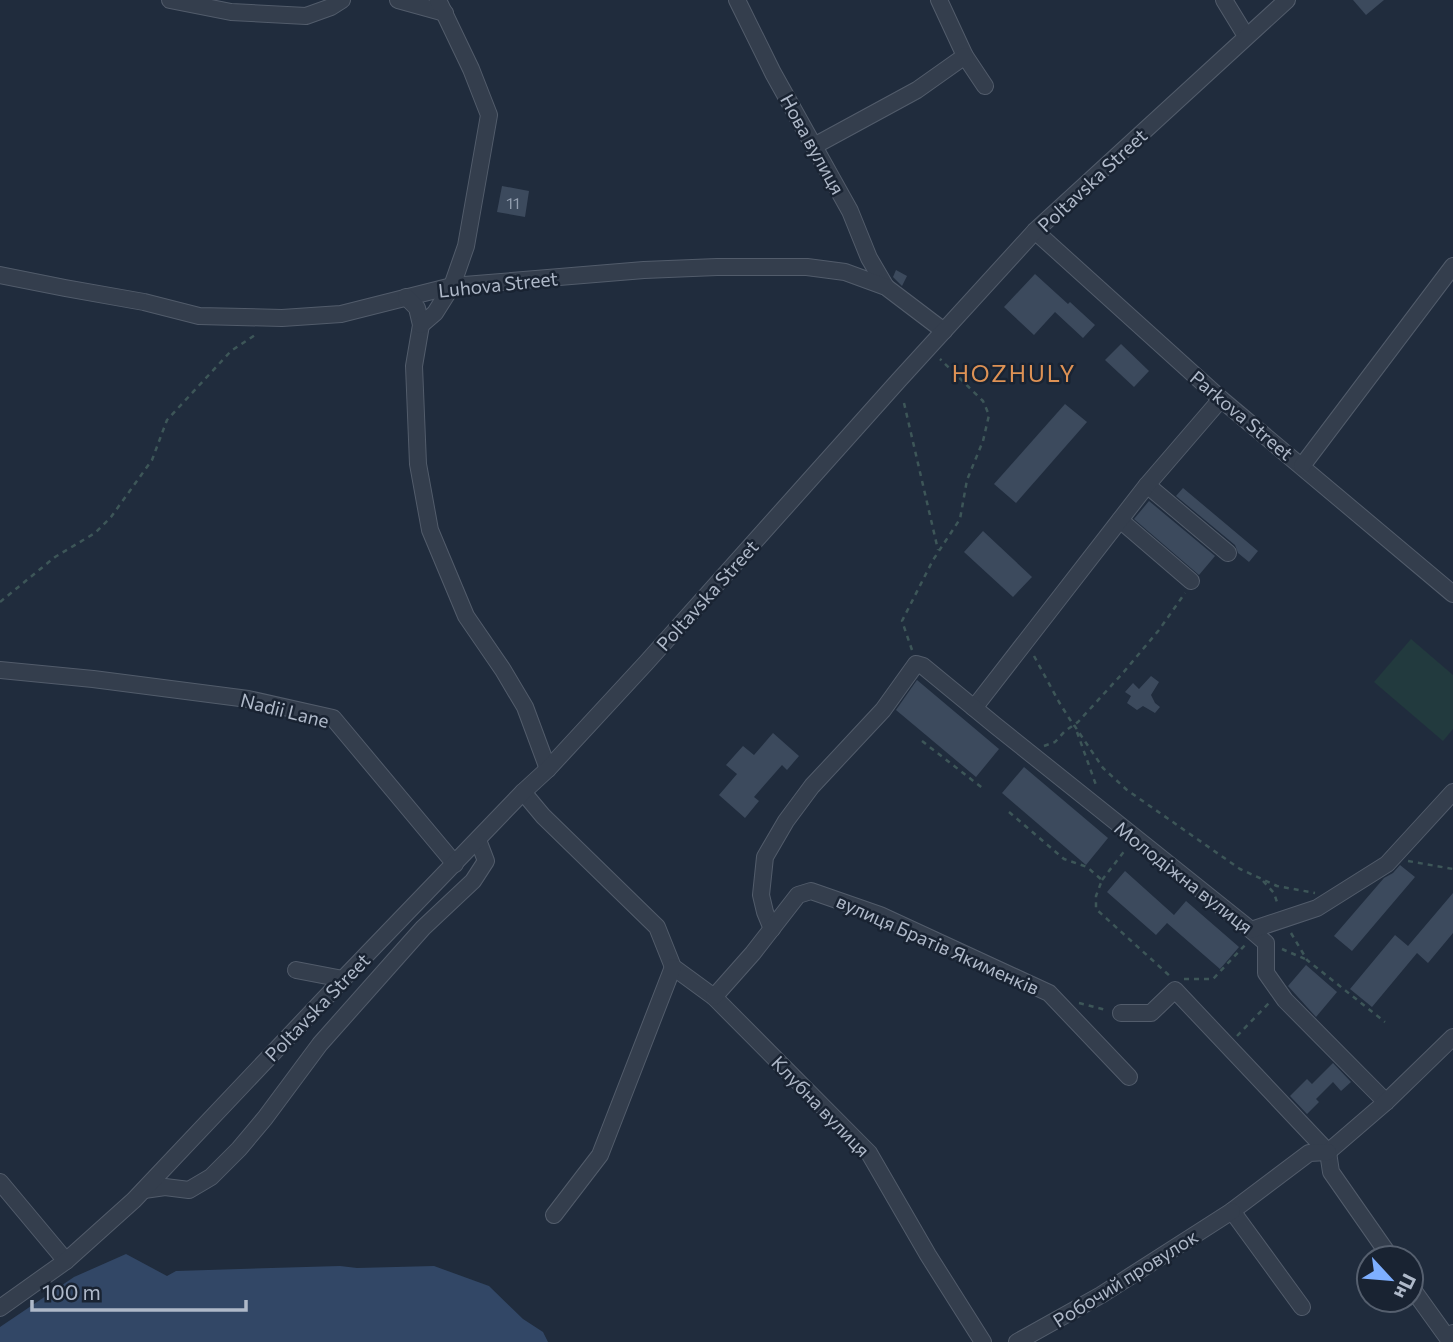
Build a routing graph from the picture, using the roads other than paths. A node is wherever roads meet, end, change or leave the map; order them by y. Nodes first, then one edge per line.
1 (170, 0) edge
2 (342, 0) edge
3 (398, 0) edge
4 (737, 0) edge
5 (939, 0) edge
6 (1224, 0) edge
7 (1287, 0) edge
8 (441, 7) edge
9 (1246, 36) junction
10 (965, 56) junction
11 (985, 86) dead end
12 (814, 145) junction
13 (1035, 231) junction
14 (1453, 266) edge
15 (0, 275) edge
16 (452, 286) junction
17 (887, 287) junction
18 (406, 297) junction
19 (421, 325) junction
20 (944, 331) junction
21 (1221, 399) junction
22 (1302, 466) junction
23 (1147, 485) junction
24 (1120, 520) junction
25 (1228, 554) dead end
26 (1191, 581) road end
27 (1453, 594) edge
28 (0, 670) edge
29 (974, 708) junction
30 (548, 769) junction
31 (523, 792) junction
32 (1453, 792) edge
33 (478, 840) junction
34 (455, 864) junction
35 (772, 929) junction
36 (1257, 935) junction
37 (673, 967) junction
38 (296, 970) dead end
39 (343, 979) junction
40 (714, 996) junction
41 (1121, 1013) road end
42 (1453, 1037) edge
43 (1129, 1077) dead end
44 (1386, 1102) junction
45 (1328, 1152) junction
46 (0, 1182) edge
47 (139, 1195) junction
48 (1232, 1211) junction
49 (554, 1215) dead end
50 (1381, 1244) edge
51 (66, 1261) junction
52 (1302, 1307) dead end
53 (1425, 1307) edge
54 (0, 1308) edge
55 (1453, 1333) edge
56 (983, 1342) edge
57 (1017, 1342) edge

1 - 2 street
3 - 8 street
4 - 12 street, Нова вулиця
5 - 10 street
6 - 9 street
7 - 9 street, Poltavska Street
8 - 16 street
9 - 13 street, Poltavska Street
10 - 11 street
10 - 12 street
12 - 17 street, Нова вулиця
13 - 20 street, Poltavska Street
13 - 21 street, Parkova Street
14 - 22 street
15 - 18 street, Luhova Street
16 - 17 street, Luhova Street
16 - 18 street, Luhova Street
16 - 19 street
17 - 20 street, Luhova Street
18 - 19 street
19 - 30 street
20 - 30 street, Poltavska Street
21 - 22 street, Parkova Street
21 - 23 street
22 - 27 street, Parkova Street
23 - 24 street
23 - 25 street
24 - 26 street
24 - 29 street
28 - 34 street, Nadii Lane
29 - 35 street, Молодіжна вулиця
29 - 36 street, Молодіжна вулиця
30 - 31 street, Poltavska Street
31 - 33 street, Poltavska Street
31 - 37 street
32 - 36 street
33 - 34 street, Poltavska Street
33 - 47 street
34 - 39 street, Poltavska Street
35 - 40 street, вулиця Братів Якименків
35 - 43 street, вулиця Братів Якименків
36 - 44 street, Молодіжна вулиця
37 - 40 street, Клубна вулиця
37 - 49 street
38 - 39 street
39 - 47 street, Poltavska Street
40 - 56 street, Клубна вулиця
41 - 45 street
42 - 44 street
44 - 45 street
45 - 48 street, Робочий провулок
45 - 50 street
46 - 51 street
47 - 51 street, Poltavska Street
48 - 52 street
48 - 57 street, Робочий провулок
51 - 54 street, Poltavska Street
53 - 55 street

